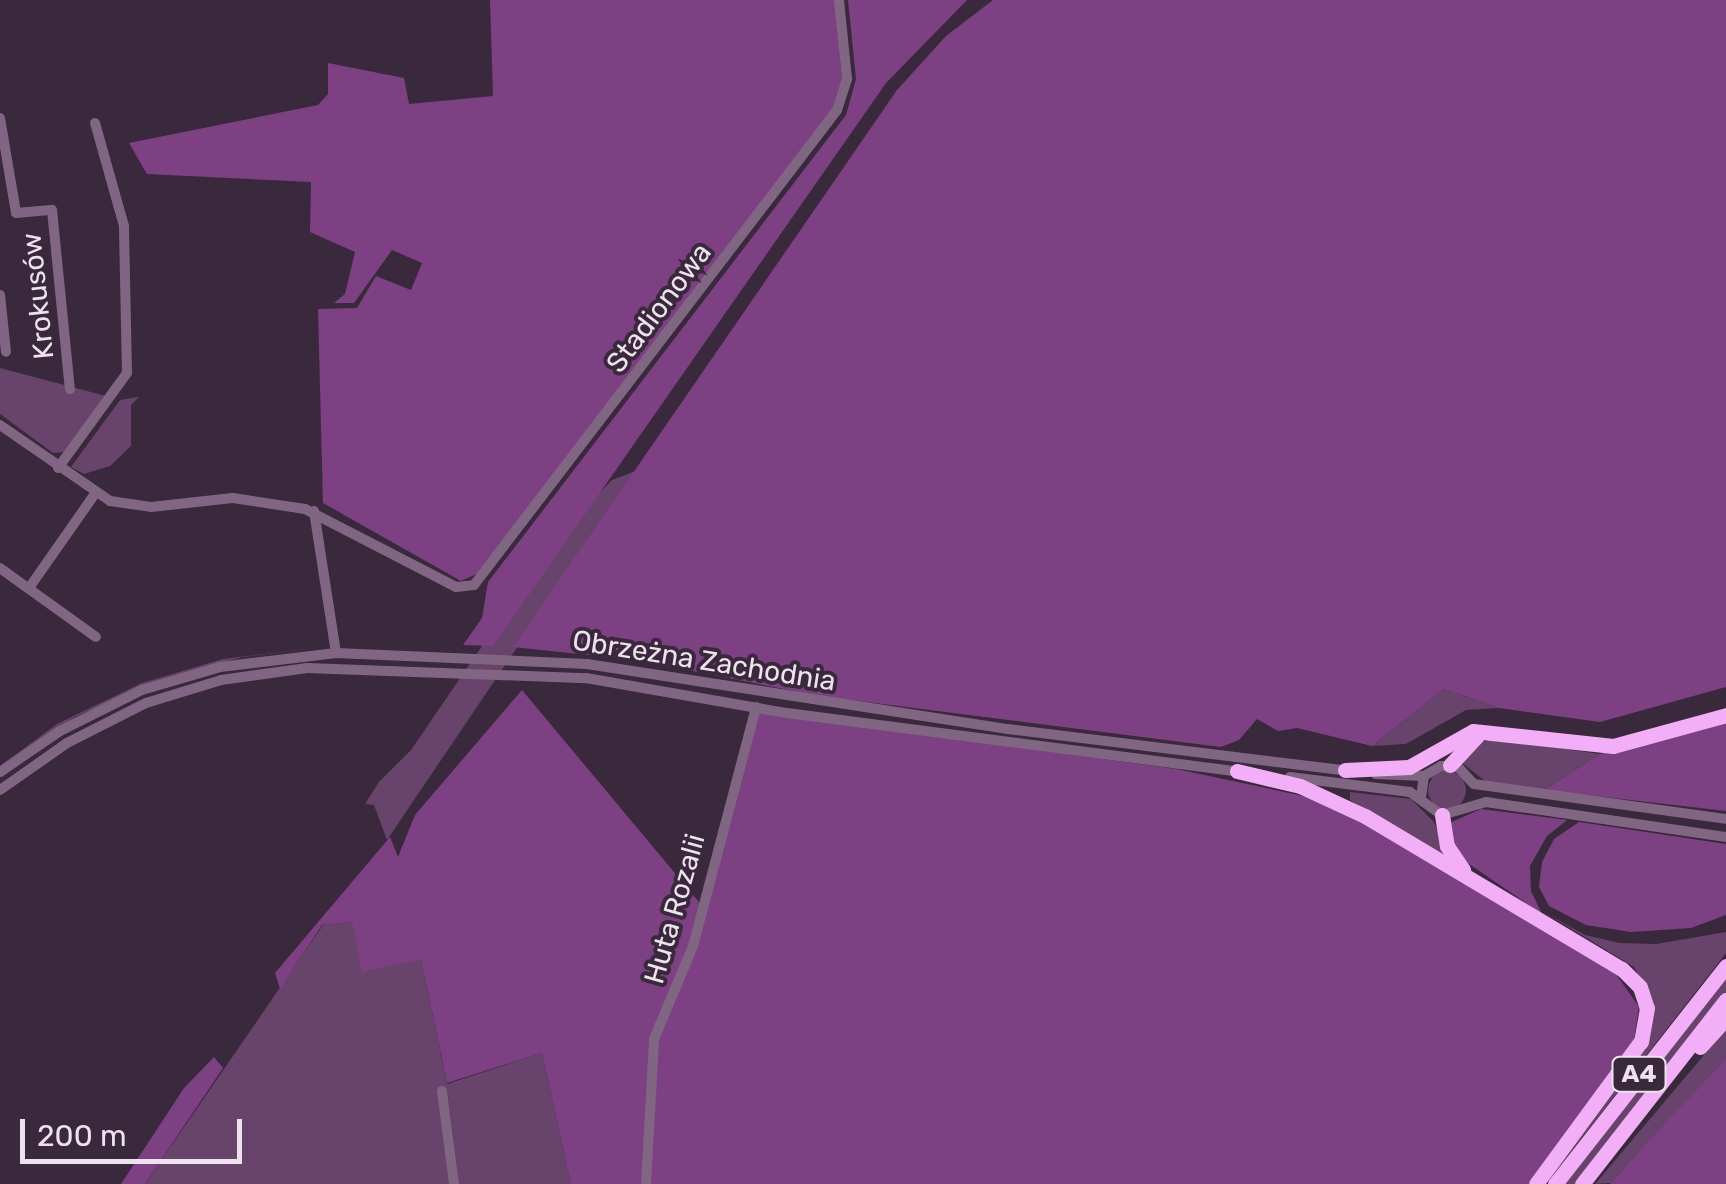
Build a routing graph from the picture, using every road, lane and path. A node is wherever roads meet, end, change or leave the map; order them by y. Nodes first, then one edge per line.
1 (839, 0) edge
2 (0, 118) edge
3 (96, 123) dead end
4 (16, 212) junction
5 (0, 216) edge
6 (0, 295) edge
7 (6, 352) dead end
8 (70, 389) dead end
9 (0, 424) edge
10 (58, 468) junction
11 (94, 494) junction
12 (314, 512) junction
13 (0, 568) edge
14 (29, 588) junction
15 (96, 638) dead end
16 (336, 652) junction
17 (756, 707) junction
18 (1726, 715) edge
19 (1490, 731) junction
20 (1450, 765) junction
21 (1346, 770) junction
22 (1237, 771) junction
23 (0, 772) edge
24 (1424, 776) junction
25 (1474, 784) junction
26 (0, 790) edge
27 (1421, 797) junction
28 (1468, 806) junction
29 (1442, 815) junction
30 (1726, 820) edge
31 (1726, 837) edge
32 (1484, 888) junction
33 (1726, 966) edge
34 (1726, 1000) edge
35 (1726, 1018) edge
36 (442, 1091) dead end
37 (1595, 1167) junction
38 (454, 1184) edge
39 (646, 1184) edge
40 (1536, 1184) edge
41 (1555, 1184) edge
42 (1582, 1184) edge

1 - 12 street, Stadionowa
2 - 4 street, Krokusów
3 - 10 street
4 - 5 street
4 - 8 street, Krokusów
6 - 7 street
9 - 10 street
10 - 11 street
11 - 12 street
11 - 14 street
12 - 16 street
13 - 14 street
14 - 15 street
16 - 21 street, Obrzeżna Zachodnia
16 - 23 street, Obrzeżna Zachodnia
17 - 22 street, Obrzeżna Zachodnia
17 - 26 street, Obrzeżna Zachodnia
17 - 39 street, Huta Rozalii
18 - 19 highway
19 - 20 highway
19 - 21 highway
20 - 24 street
20 - 25 street
21 - 24 street, Obrzeżna Zachodnia
22 - 27 street, Obrzeżna Zachodnia
22 - 32 highway
24 - 27 street
25 - 28 street
25 - 30 street
27 - 29 street
28 - 29 street
28 - 31 street
29 - 32 highway
32 - 40 highway
33 - 41 highway, A4
34 - 37 highway, A4
35 - 37 highway
36 - 38 street
37 - 42 highway, A4

